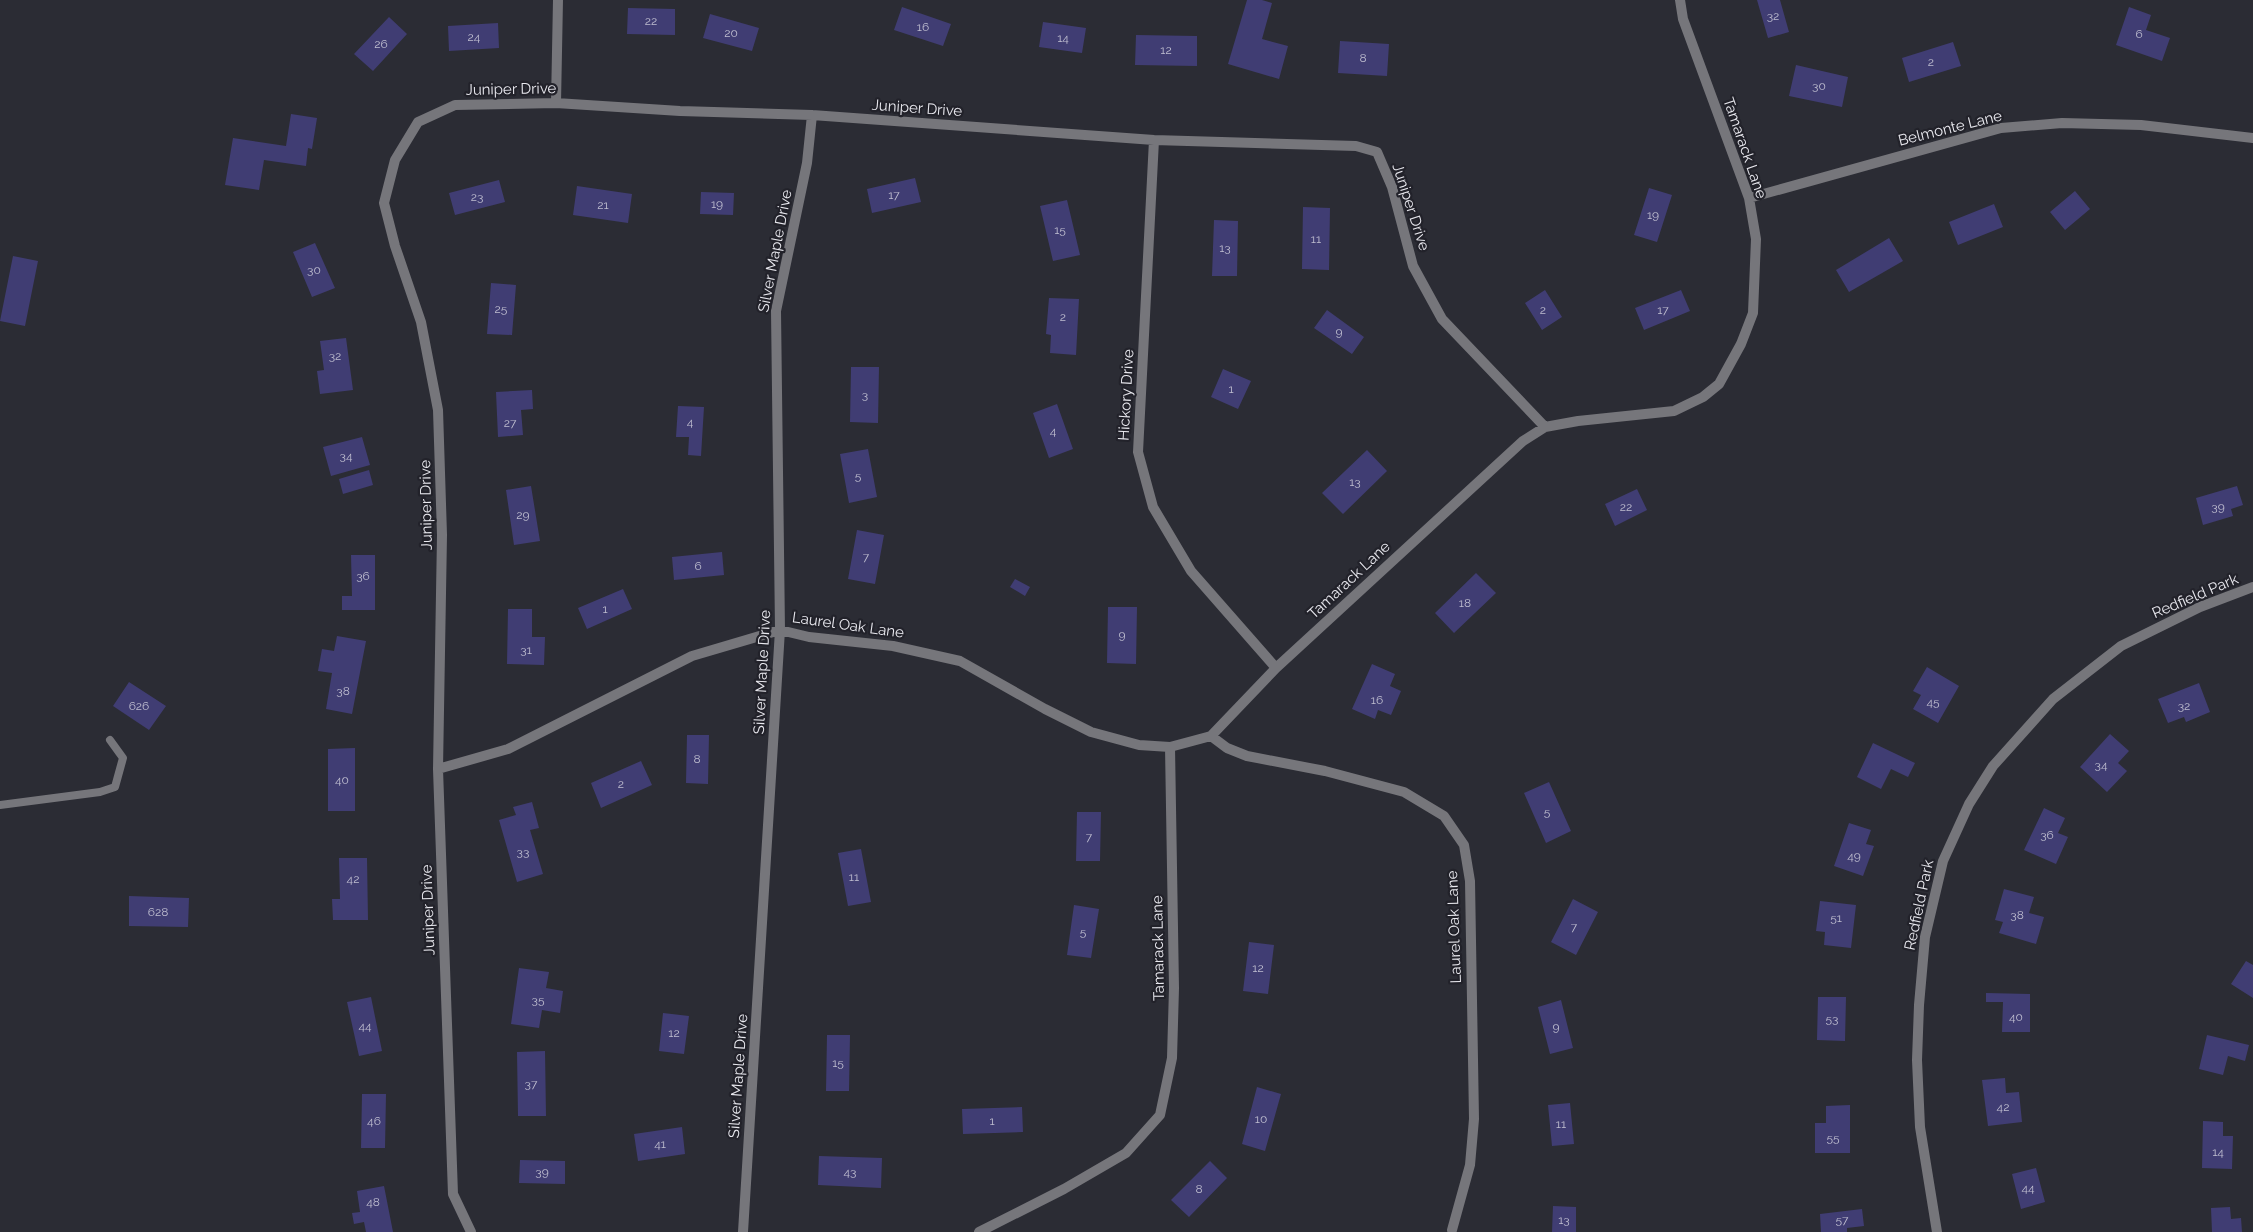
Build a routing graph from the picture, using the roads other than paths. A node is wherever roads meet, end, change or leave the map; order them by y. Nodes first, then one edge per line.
1 (558, 0) edge
2 (1680, 0) edge
3 (556, 103) junction
4 (812, 115) junction
5 (2253, 138) edge
6 (1154, 140) junction
7 (1749, 198) junction
8 (1545, 427) junction
9 (2253, 587) edge
10 (780, 630) junction
11 (1276, 668) junction
12 (1211, 736) junction
13 (110, 740) dead end
14 (1170, 747) junction
15 (438, 769) junction
16 (0, 805) edge
17 (1452, 1230) dead end
18 (471, 1232) edge
19 (743, 1232) edge
20 (979, 1232) edge
21 (1938, 1232) edge

1 - 3 street
2 - 7 street, Tamarack Lane
3 - 4 street, Juniper Drive
3 - 15 street, Juniper Drive
4 - 6 street, Juniper Drive
4 - 10 street, Silver Maple Drive
5 - 7 street, Belmonte Lane
6 - 8 street, Juniper Drive
6 - 11 street, Hickory Drive
7 - 8 street, Tamarack Lane
8 - 11 street, Tamarack Lane
9 - 21 street, Redfield Park
10 - 14 street, Laurel Oak Lane
10 - 15 street, Laurel Oak Lane
10 - 19 street, Silver Maple Drive
11 - 12 street, Tamarack Lane
12 - 14 street
12 - 17 street, Laurel Oak Lane
13 - 16 lane
14 - 20 street, Tamarack Lane
15 - 18 street, Juniper Drive

